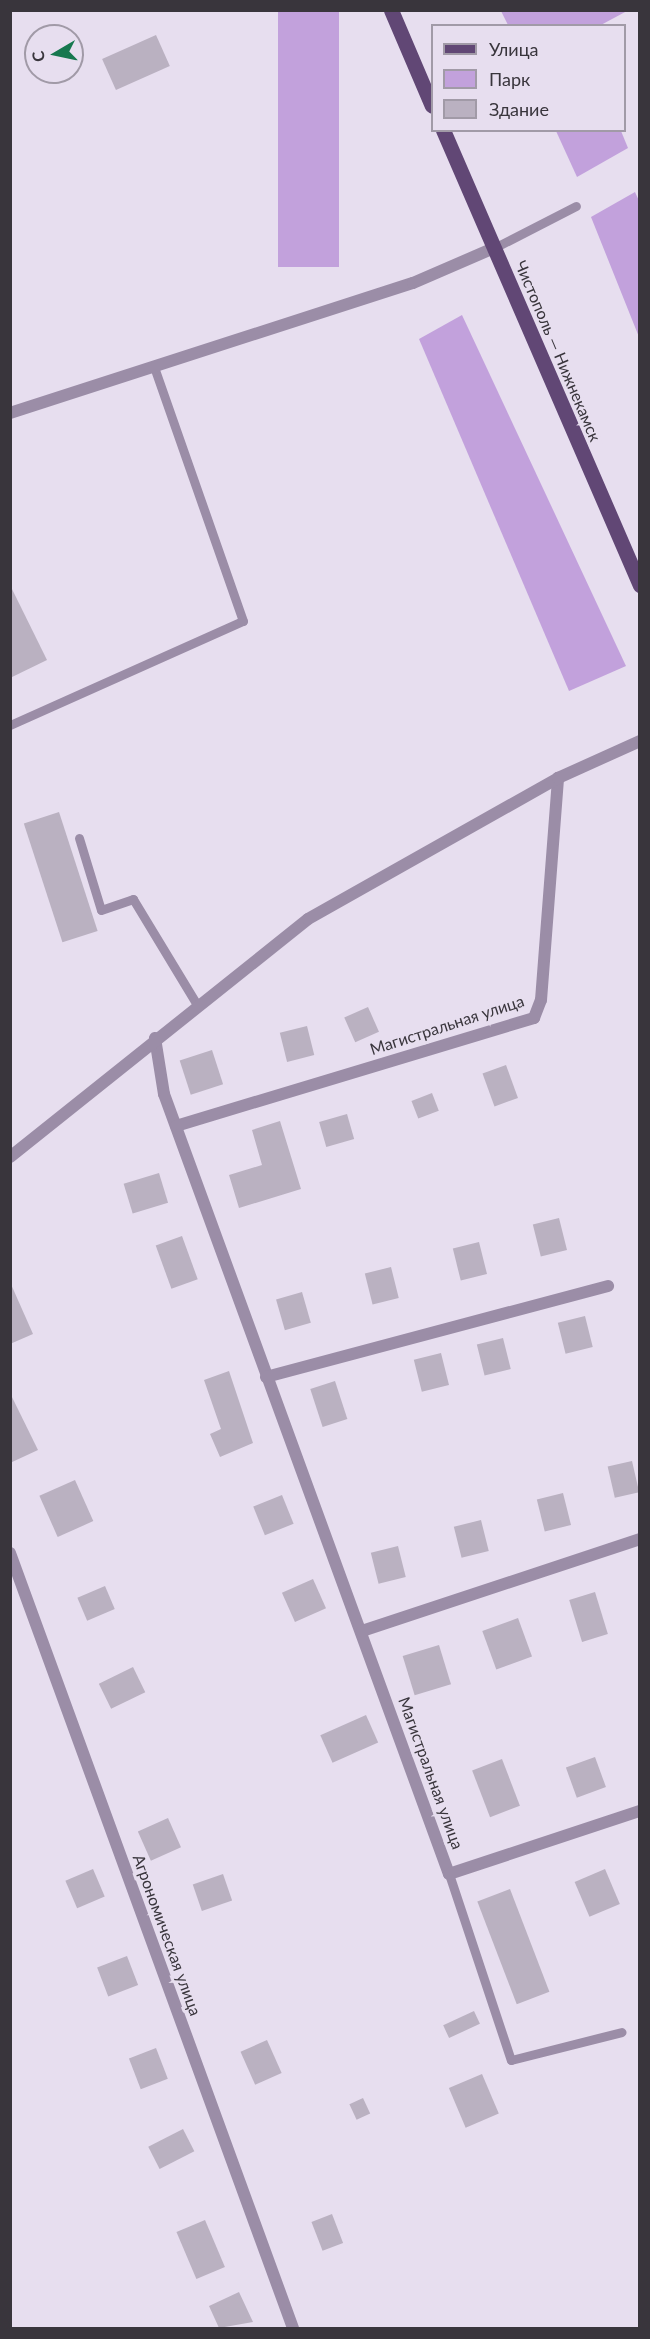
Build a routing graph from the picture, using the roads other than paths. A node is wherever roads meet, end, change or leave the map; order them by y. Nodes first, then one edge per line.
1 (391, 10) edge
2 (431, 104) edge
3 (444, 132) edge
4 (576, 206) dead end
5 (494, 248) junction
6 (154, 367) junction
7 (10, 413) edge
8 (639, 585) edge
9 (10, 724) edge
10 (639, 741) edge
11 (558, 778) junction
12 (79, 838) dead end
13 (196, 1003) junction
14 (155, 1038) junction
15 (176, 1126) junction
16 (10, 1157) edge
17 (608, 1286) dead end
18 (266, 1377) junction
19 (639, 1539) edge
20 (10, 1553) edge
21 (362, 1631) junction
22 (639, 1811) edge
23 (449, 1874) junction
24 (622, 2032) dead end
25 (293, 2328) edge

1 - 2 main road
3 - 5 main road, Чистополь — Нижнекамск
4 - 5 lane
5 - 6 street
5 - 8 main road, Чистополь — Нижнекамск
6 - 7 street
6 - 9 lane
10 - 11 street
11 - 13 street
11 - 15 street, Магистральная улица
12 - 13 lane
13 - 14 street
14 - 15 street, Магистральная улица
14 - 16 street
15 - 18 street, Магистральная улица
17 - 18 street
18 - 21 street, Магистральная улица
19 - 21 street
20 - 25 street, Агрономическая улица
21 - 23 street, Магистральная улица
22 - 23 street, Магистральная улица
23 - 24 lane

